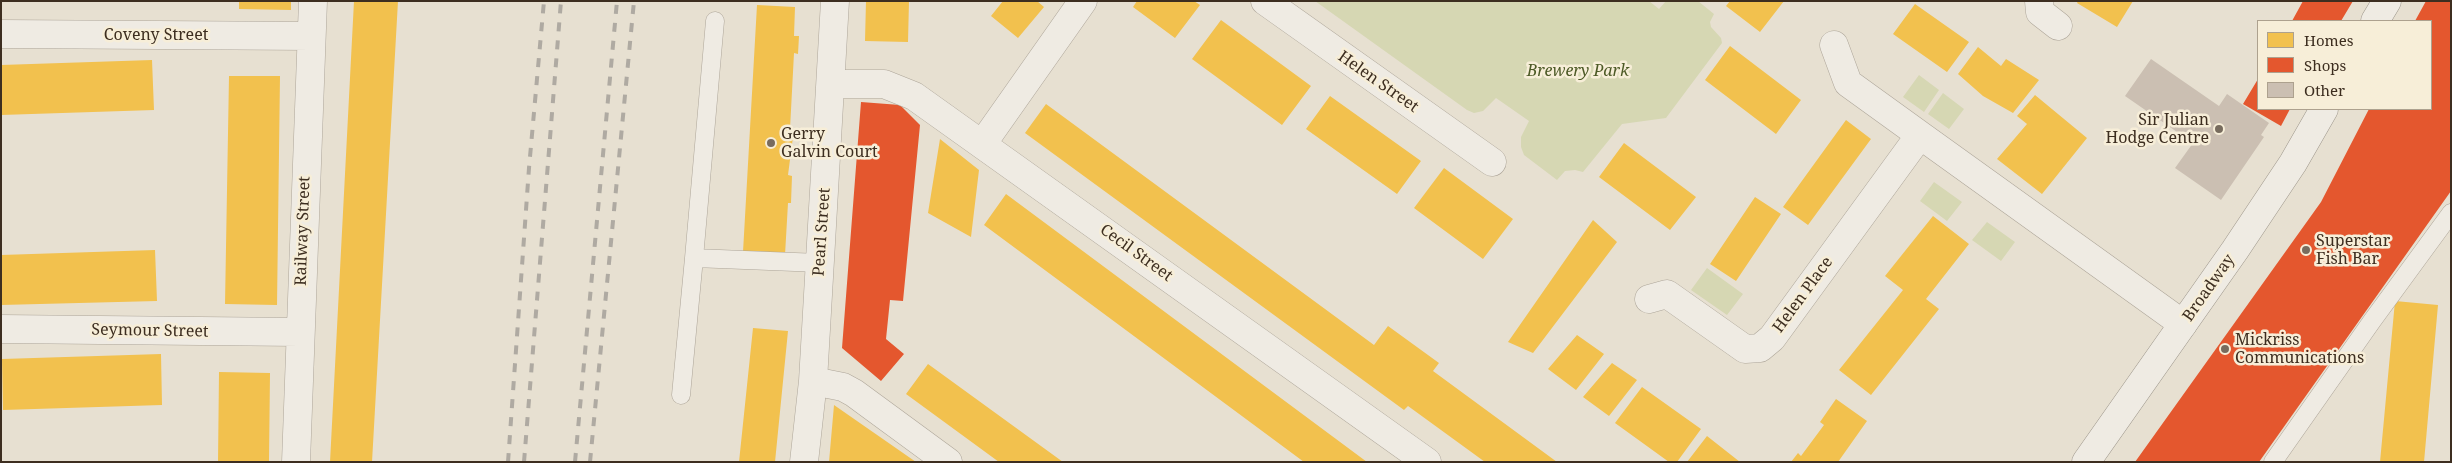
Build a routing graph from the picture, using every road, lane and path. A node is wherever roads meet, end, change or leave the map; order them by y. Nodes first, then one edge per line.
1 (313, 1) edge
2 (835, 1) edge
3 (1083, 1) edge
4 (1265, 1) edge
5 (2039, 1) edge
6 (2387, 1) edge
7 (715, 20) dead end
8 (2376, 20) edge
9 (2058, 26) dead end
10 (1, 34) edge
11 (311, 36) junction
12 (1834, 45) dead end
13 (832, 84) junction
14 (2323, 110) edge
15 (1920, 136) junction
16 (983, 144) junction
17 (1492, 162) dead end
18 (2451, 213) edge
19 (694, 258) junction
20 (820, 263) junction
21 (1650, 299) dead end
22 (2183, 324) junction
23 (1, 329) edge
24 (299, 332) junction
25 (812, 381) junction
26 (681, 395) dead end
27 (296, 462) edge
28 (804, 462) edge
29 (948, 462) edge
30 (1427, 462) edge
31 (2086, 462) edge
32 (2273, 462) edge

1 - 11 street, Railway Street
2 - 13 street, Pearl Street
3 - 16 street
4 - 17 street, Helen Street
5 - 9 street
6 - 8 street
7 - 19 lane
10 - 11 street, Coveny Street
11 - 24 street, Railway Street
12 - 15 street
13 - 16 street, Cecil Street
13 - 20 street, Pearl Street
14 - 22 street, Broadway
15 - 21 street, Helen Place
15 - 22 street
16 - 30 street, Cecil Street
18 - 32 lane
19 - 20 lane
19 - 26 lane
20 - 25 street, Pearl Street
22 - 31 street, Broadway
23 - 24 street, Seymour Street
24 - 27 street, Railway Street
25 - 28 street, Pearl Street
25 - 29 street

